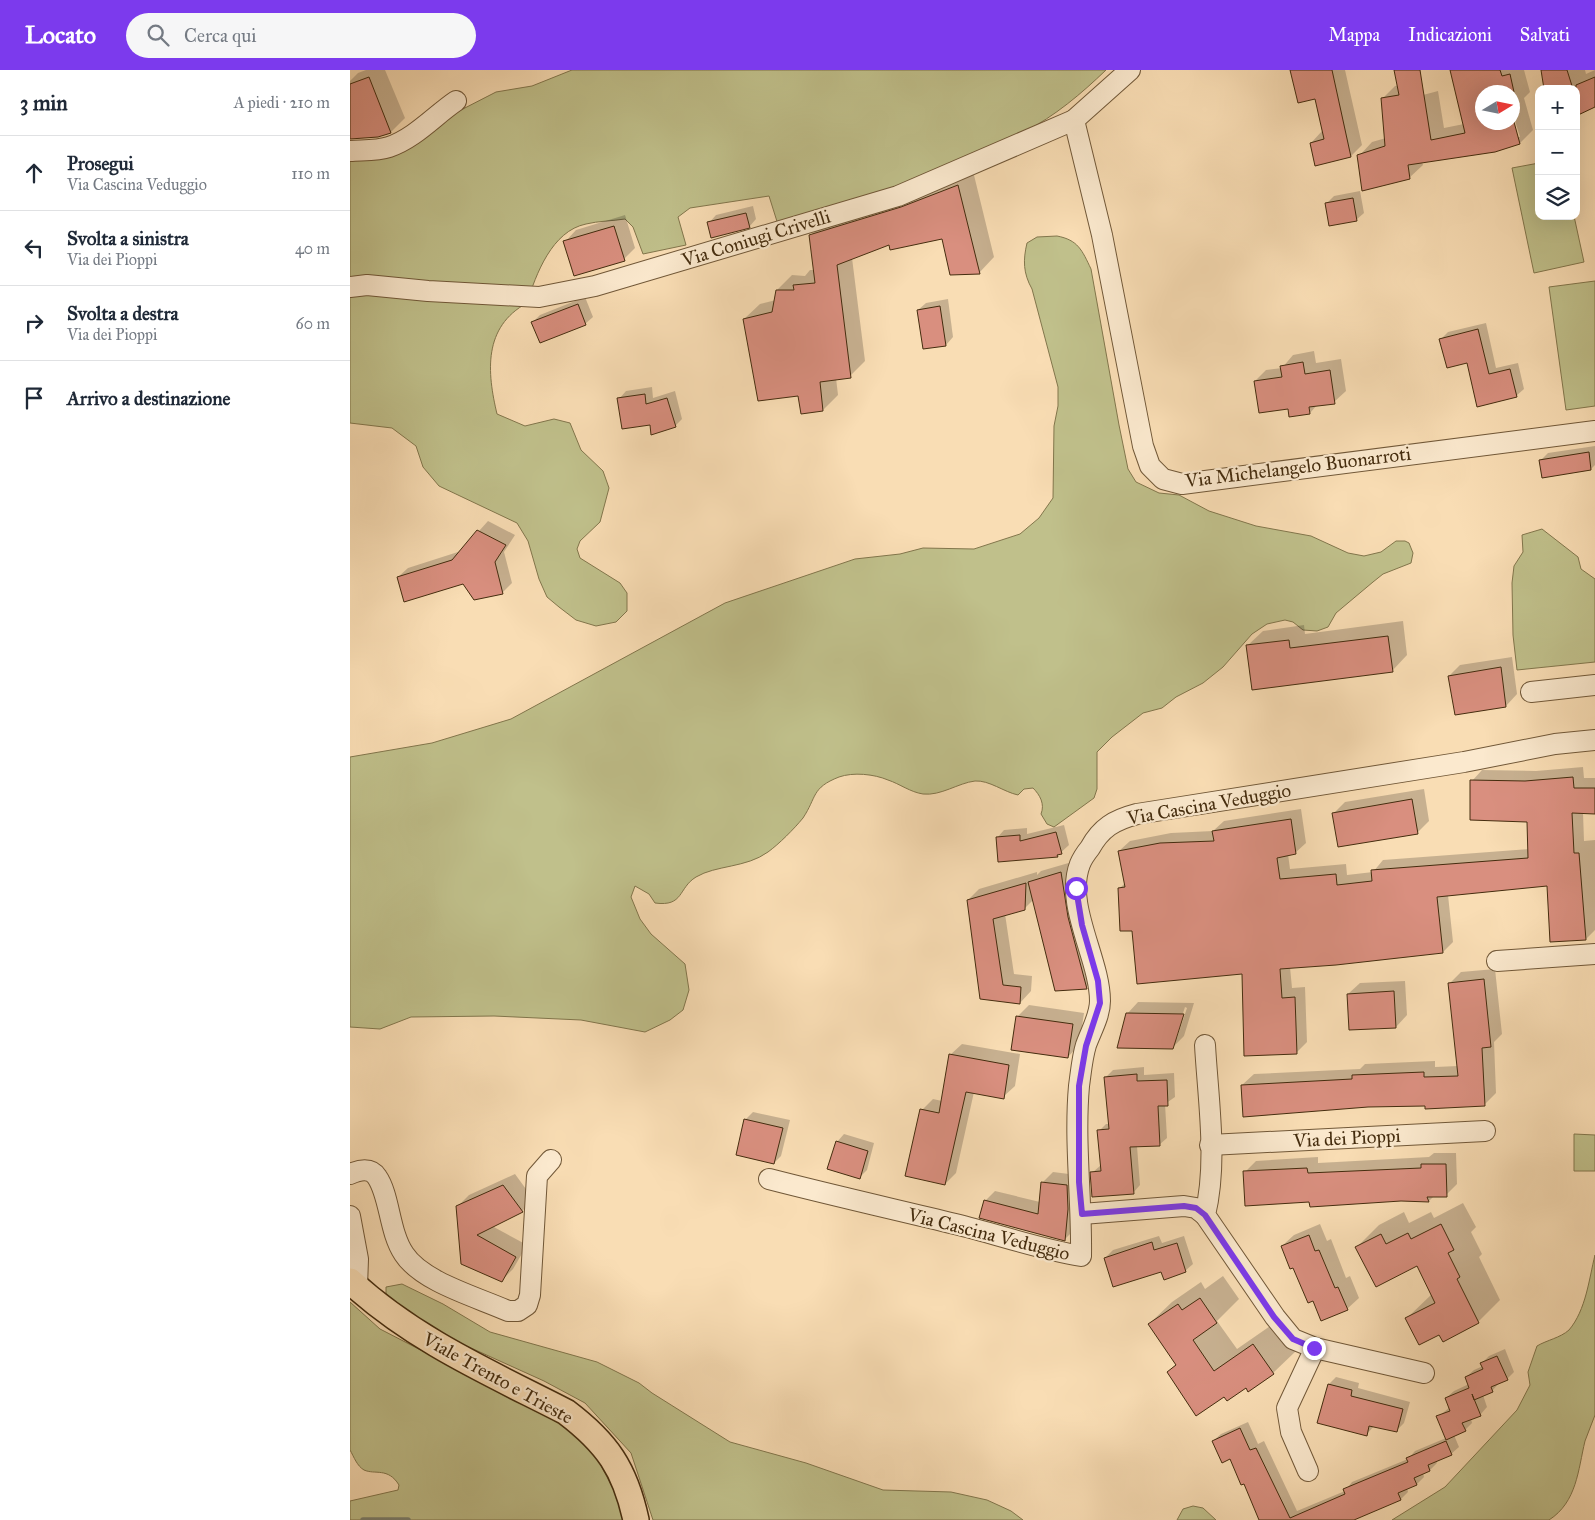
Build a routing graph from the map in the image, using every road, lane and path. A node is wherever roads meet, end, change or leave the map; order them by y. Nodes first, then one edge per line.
1 (1130, 70) edge
2 (456, 101) dead end
3 (1074, 120) junction
4 (350, 151) edge
5 (350, 287) edge
6 (1595, 431) edge
7 (1595, 685) edge
8 (1532, 692) dead end
9 (1595, 740) edge
10 (1595, 954) edge
11 (1497, 962) dead end
12 (1205, 1045) dead end
13 (1485, 1131) dead end
14 (1210, 1145) junction
15 (551, 1160) dead end
16 (350, 1174) edge
17 (769, 1179) dead end
18 (1082, 1214) junction
19 (1205, 1215) junction
20 (350, 1216) edge
21 (353, 1284) edge
22 (1314, 1348) junction
23 (1424, 1373) dead end
24 (1308, 1471) dead end
25 (636, 1520) edge

1 - 3 street, Via Coniugi Crivelli
2 - 4 street
3 - 5 street, Via Coniugi Crivelli
3 - 6 street, Via Michelangelo Buonarroti
7 - 8 street
9 - 18 street, Via Cascina Veduggio
10 - 11 street
12 - 14 street
13 - 14 street, Via dei Pioppi
14 - 19 street
15 - 16 street
17 - 18 street, Via Cascina Veduggio
18 - 19 street
19 - 22 street
20 - 21 street
21 - 25 main road, Viale Trento e Trieste
22 - 23 street
22 - 24 street

